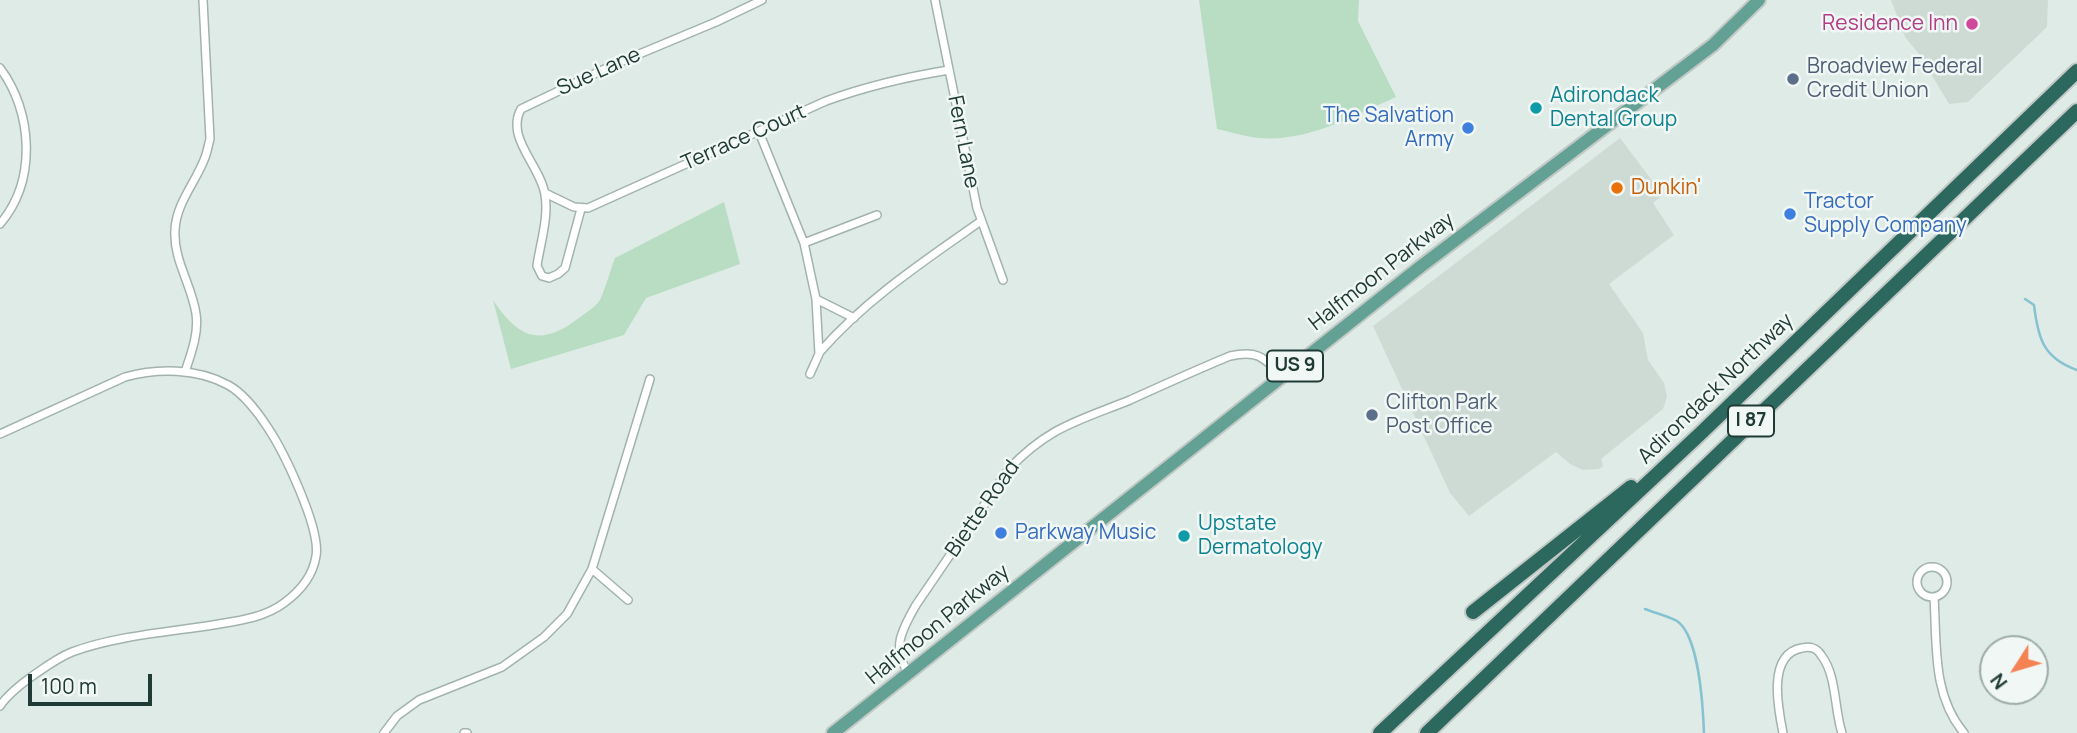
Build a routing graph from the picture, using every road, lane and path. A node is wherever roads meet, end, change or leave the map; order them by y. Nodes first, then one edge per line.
1 (203, 0) edge
2 (762, 0) edge
3 (935, 0) edge
4 (1759, 0) edge
5 (0, 68) edge
6 (949, 70) junction
7 (2077, 71) edge
8 (2077, 111) edge
9 (759, 132) junction
10 (545, 193) junction
11 (581, 209) junction
12 (877, 215) dead end
13 (981, 220) junction
14 (0, 224) edge
15 (804, 243) junction
16 (1003, 280) dead end
17 (816, 299) junction
18 (854, 318) junction
19 (819, 354) junction
20 (185, 372) junction
21 (810, 374) dead end
22 (1283, 376) junction
23 (650, 379) dead end
24 (1701, 433) junction
25 (0, 434) edge
26 (592, 569) junction
27 (1934, 597) junction
28 (628, 600) dead end
29 (1473, 612) dead end
30 (909, 673) junction
31 (0, 706) edge
32 (384, 733) edge
33 (833, 733) edge
34 (1380, 733) edge
35 (1426, 733) edge
36 (1783, 733) edge
37 (1842, 733) edge
38 (1965, 733) edge

1 - 20 street
2 - 10 street, Sue Lane
3 - 6 street, Fern Lane
4 - 22 main road, Halfmoon Parkway / US 9
5 - 14 street
6 - 9 street, Terrace Court
6 - 13 street, Fern Lane
7 - 24 highway, Adirondack Northway / I 87
8 - 35 highway, I 87
9 - 11 street, Terrace Court
9 - 15 street
10 - 11 street
10 - 11 street
12 - 15 street
13 - 16 street, Fern Lane
13 - 18 street
15 - 17 street
17 - 18 street
17 - 19 street
18 - 19 street
19 - 21 street
20 - 25 street
20 - 31 street
22 - 30 main road, Halfmoon Parkway / US 9
22 - 30 street, Biette Road
23 - 26 street
24 - 29 highway
24 - 34 highway, Adirondack Northway / I 87
26 - 28 street
26 - 32 street
27 - 27 street
27 - 38 street
30 - 33 main road, Halfmoon Parkway / US 9
36 - 37 street

